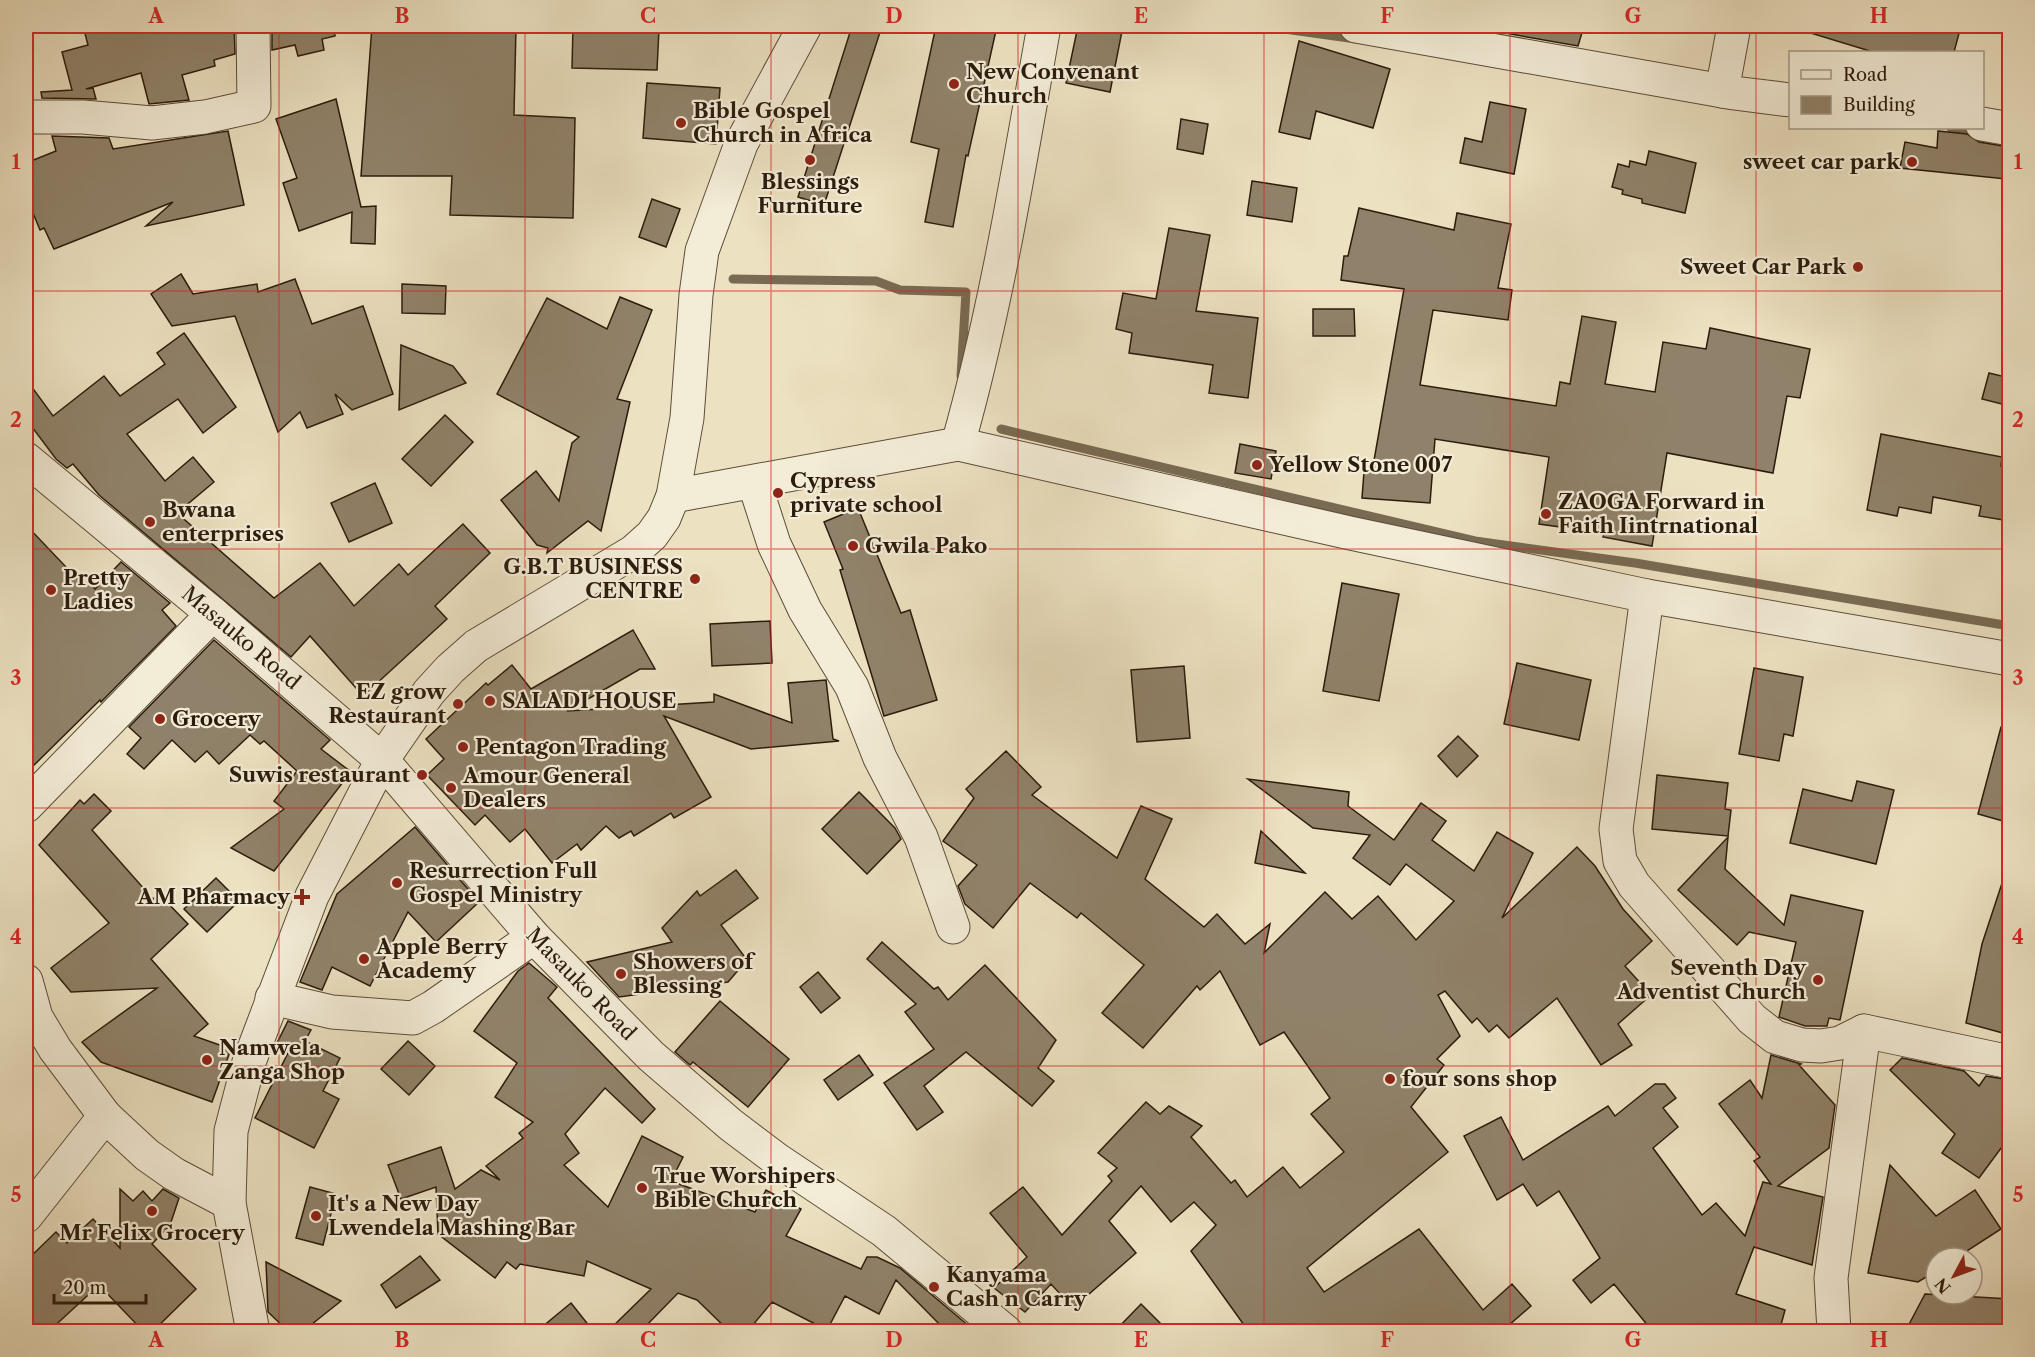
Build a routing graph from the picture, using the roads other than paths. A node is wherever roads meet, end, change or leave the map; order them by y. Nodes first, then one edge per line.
1 (253, 26) edge
2 (805, 26) edge
3 (1044, 26) edge
4 (1356, 26) edge
5 (1734, 26) edge
6 (1722, 91) junction
7 (1789, 100) edge
8 (26, 117) edge
9 (1984, 124) edge
10 (2010, 129) edge
11 (958, 444) junction
12 (26, 459) edge
13 (754, 482) junction
14 (673, 495) junction
15 (1647, 596) junction
16 (213, 614) junction
17 (2010, 659) edge
18 (382, 760) junction
19 (26, 806) edge
20 (953, 927) dead end
21 (534, 937) junction
22 (26, 981) edge
23 (272, 998) junction
24 (1864, 1031) junction
25 (2010, 1062) edge
26 (105, 1116) junction
27 (229, 1203) junction
28 (26, 1216) edge
29 (254, 1332) edge
30 (1006, 1332) edge
31 (1834, 1332) edge

1 - 8 street
2 - 14 street
3 - 11 street
4 - 6 street
5 - 6 street
6 - 7 street
9 - 10 street
11 - 13 street
11 - 15 street
12 - 16 street, Masauko Road
13 - 14 street
13 - 20 street
14 - 18 street
15 - 17 street
15 - 24 street
16 - 18 street, Masauko Road
16 - 19 street
18 - 21 street, Masauko Road
18 - 23 street
21 - 23 street
21 - 30 street, Masauko Road
22 - 26 street
23 - 27 street
24 - 25 street
24 - 31 street
26 - 27 street
26 - 28 street
27 - 29 street

